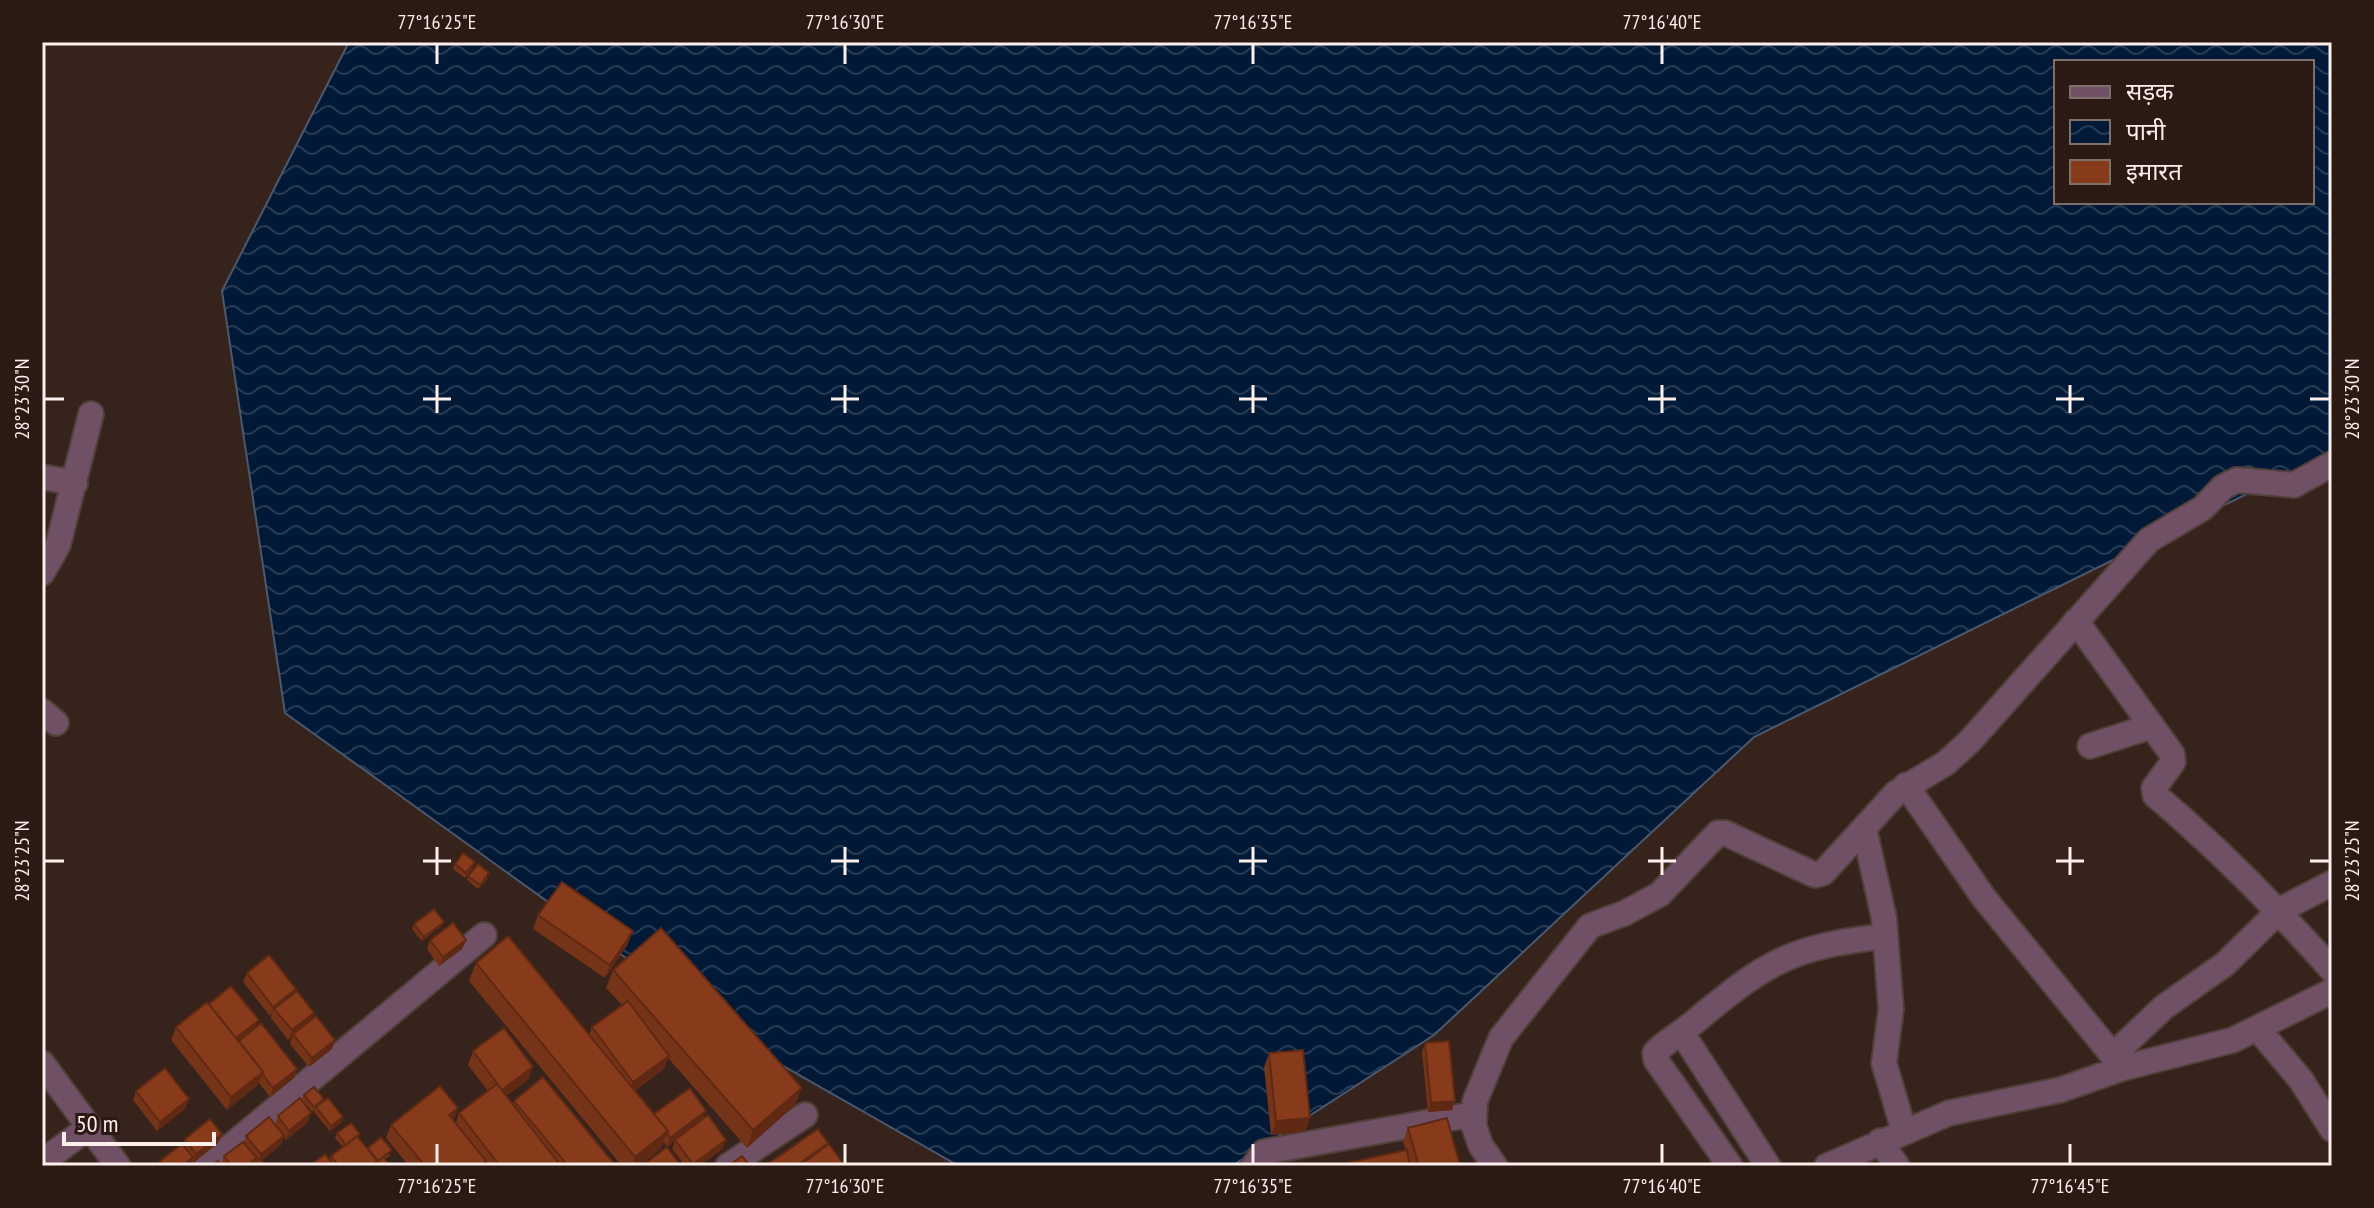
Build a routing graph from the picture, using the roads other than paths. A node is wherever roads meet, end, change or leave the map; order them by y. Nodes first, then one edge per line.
1 (91, 414) dead end
2 (2332, 464) edge
3 (42, 477) edge
4 (75, 483) junction
5 (42, 573) edge
6 (2076, 621) junction
7 (2152, 726) junction
8 (2090, 746) dead end
9 (1906, 785) junction
10 (1864, 828) junction
11 (2332, 883) edge
12 (2280, 910) junction
13 (484, 935) dead end
14 (1885, 936) junction
15 (2332, 970) edge
16 (2332, 991) edge
17 (2258, 1029) junction
18 (1682, 1033) junction
19 (2118, 1062) junction
20 (42, 1063) edge
21 (1474, 1114) junction
22 (805, 1115) dead end
23 (88, 1128) junction
24 (2332, 1129) edge
25 (1904, 1131) junction
26 (1880, 1141) junction
27 (42, 1162) edge
28 (118, 1166) edge
29 (207, 1166) edge
30 (728, 1166) edge
31 (1254, 1166) edge
32 (1495, 1166) edge
33 (1730, 1166) edge
34 (1768, 1166) edge
35 (1827, 1166) edge
36 (1897, 1166) edge

1 - 4 street
2 - 6 street
3 - 4 street
4 - 5 street
6 - 7 street
6 - 9 street
7 - 8 street
7 - 12 street
9 - 10 street
9 - 19 street
10 - 14 street
10 - 21 street
11 - 12 street
12 - 15 street
12 - 19 street
13 - 29 street
14 - 18 street
14 - 25 street
16 - 17 street
17 - 19 street
17 - 24 street
18 - 33 street
18 - 34 street
19 - 25 street
20 - 23 street
21 - 31 street
21 - 32 street
22 - 30 street
23 - 27 street
23 - 28 street
25 - 26 street
26 - 35 street
26 - 36 street

